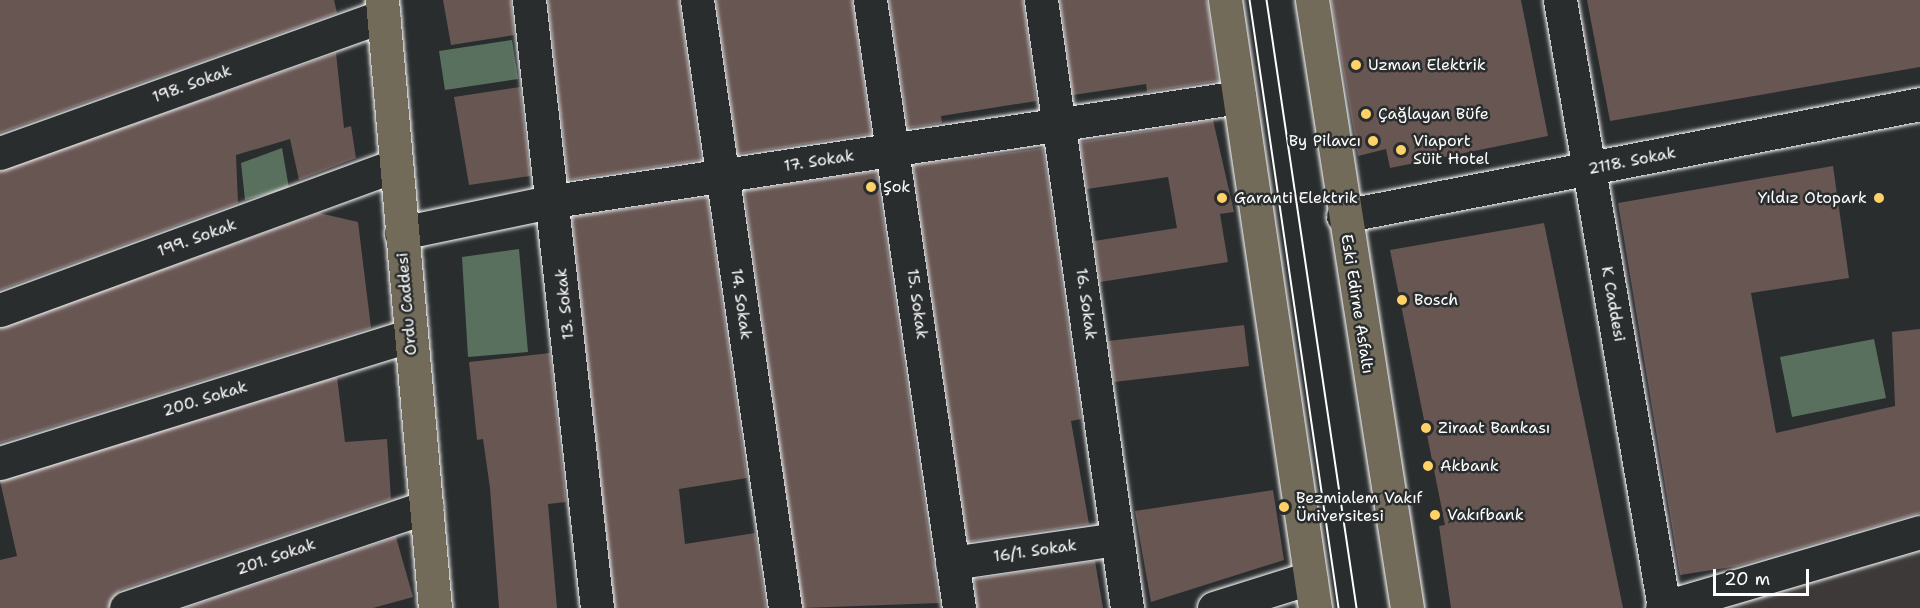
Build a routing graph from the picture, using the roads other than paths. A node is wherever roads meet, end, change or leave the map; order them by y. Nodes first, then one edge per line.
1 (529, 0) edge
2 (697, 0) edge
3 (870, 0) edge
4 (1041, 0) edge
5 (1225, 0) edge
6 (1312, 0) edge
7 (1560, 0) edge
8 (382, 8) edge
9 (1239, 97) junction
10 (1920, 104) edge
11 (1059, 124) junction
12 (896, 149) junction
13 (0, 153) edge
14 (394, 166) junction
15 (1590, 169) junction
16 (722, 177) junction
17 (554, 201) junction
18 (1343, 216) junction
19 (401, 233) junction
20 (0, 310) edge
21 (410, 335) junction
22 (0, 463) edge
23 (426, 507) junction
24 (1920, 532) edge
25 (1117, 539) junction
26 (972, 566) junction
27 (1313, 593) edge
28 (126, 608) edge
29 (435, 608) edge
30 (597, 608) edge
31 (785, 608) edge
32 (958, 608) edge
33 (1127, 608) edge
34 (1214, 608) edge
35 (1295, 608) edge
36 (1407, 608) edge
37 (1663, 608) edge

1 - 17 street, 13. Sokak
2 - 16 street, 14. Sokak
3 - 12 street, 15. Sokak
4 - 11 street, 16. Sokak
5 - 9 main road
6 - 18 main road, Eski Edirne Asfaltı
7 - 15 street, K Caddesi
8 - 13 street, 198. Sokak
8 - 14 main road, Ordu Caddesi
9 - 11 street, 17. Sokak
9 - 27 main road
10 - 15 street, 2118. Sokak
11 - 12 street, 17. Sokak
11 - 25 street, 16. Sokak
12 - 16 street, 17. Sokak
12 - 26 street, 15. Sokak
14 - 19 main road, Ordu Caddesi
14 - 20 street, 199. Sokak
15 - 18 street, 2118. Sokak
15 - 37 street, K Caddesi
16 - 17 street, 17. Sokak
16 - 31 street, 14. Sokak
17 - 19 street, 17. Sokak
17 - 30 street, 13. Sokak
18 - 36 main road, Eski Edirne Asfaltı
19 - 21 main road, Ordu Caddesi
21 - 22 street, 200. Sokak
21 - 23 main road, Ordu Caddesi
23 - 28 street, 201. Sokak
23 - 29 main road, Ordu Caddesi
24 - 37 street
25 - 26 street, 16/1. Sokak
25 - 33 street, 16. Sokak
26 - 32 street, 15. Sokak
27 - 34 street
27 - 35 street

